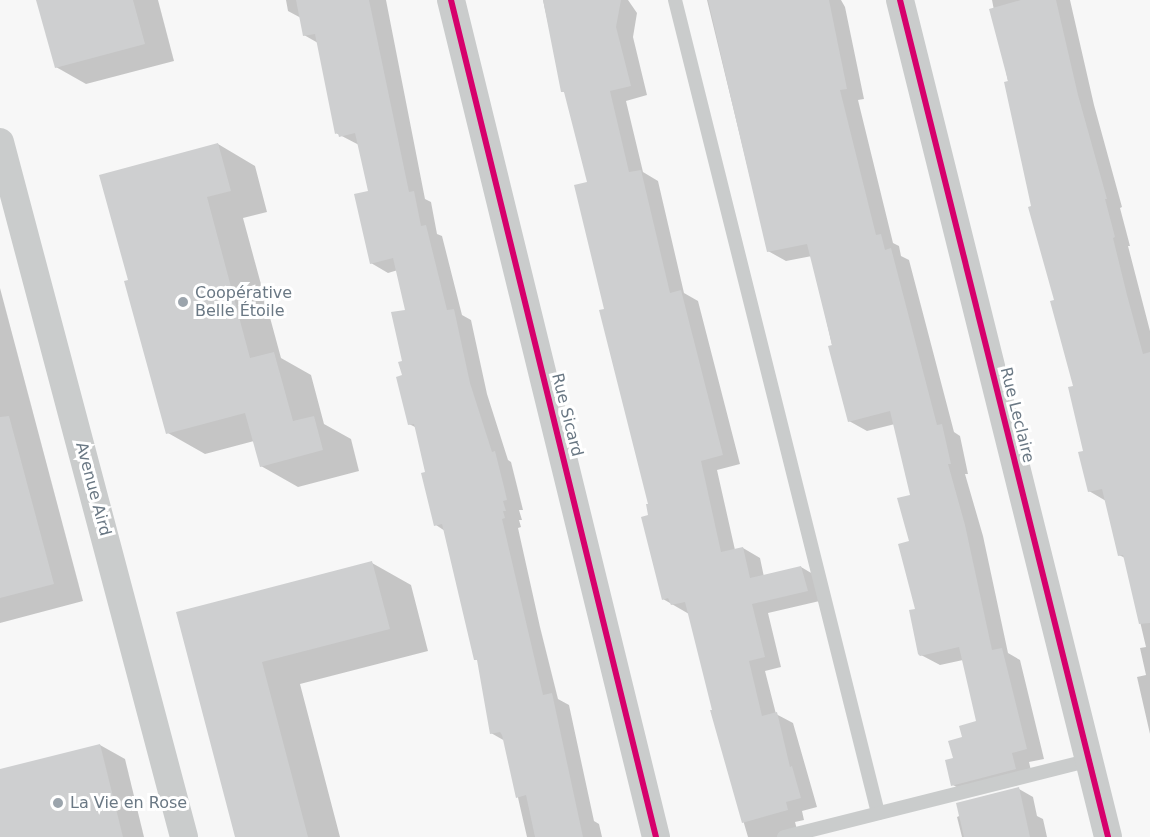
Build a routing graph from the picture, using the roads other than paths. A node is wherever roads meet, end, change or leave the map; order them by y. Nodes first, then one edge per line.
1 (451, 0) edge
2 (675, 0) edge
3 (900, 0) edge
4 (0, 142) edge
5 (1090, 760) junction
6 (878, 813) junction
7 (184, 837) edge
8 (657, 837) edge
9 (784, 837) edge
10 (1108, 837) edge

1 - 8 street, Rue Sicard
2 - 6 lane
3 - 5 street, Rue Leclaire
4 - 7 street, Avenue Aird
5 - 6 lane
5 - 10 street, Rue Leclaire
6 - 9 lane

